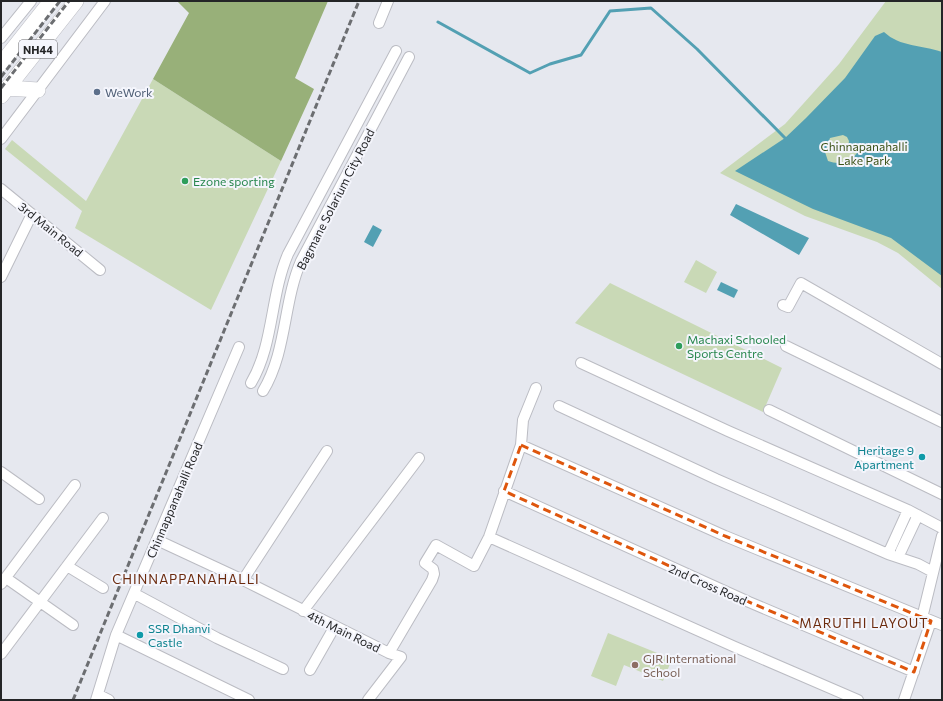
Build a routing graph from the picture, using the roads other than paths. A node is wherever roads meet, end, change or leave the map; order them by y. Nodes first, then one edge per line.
1 (31, 1) edge
2 (51, 1) edge
3 (76, 1) edge
4 (105, 1) edge
5 (388, 1) edge
6 (379, 23) dead end
7 (1, 38) edge
8 (396, 51) dead end
9 (409, 57) dead end
10 (1, 64) edge
11 (38, 90) junction
12 (4, 92) edge
13 (1, 139) edge
14 (1, 189) edge
15 (32, 214) junction
16 (100, 270) dead end
17 (1, 277) edge
18 (783, 305) dead end
19 (239, 346) dead end
20 (786, 346) dead end
21 (581, 363) dead end
22 (942, 364) edge
23 (250, 383) dead end
24 (536, 388) dead end
25 (263, 391) dead end
26 (559, 406) dead end
27 (769, 410) dead end
28 (942, 422) edge
29 (521, 445) junction
30 (327, 451) dead end
31 (420, 458) dead end
32 (1, 472) edge
33 (75, 485) dead end
34 (504, 491) junction
35 (942, 494) edge
36 (39, 499) dead end
37 (908, 510) junction
38 (918, 515) junction
39 (103, 518) dead end
40 (942, 528) edge
41 (489, 536) junction
42 (942, 536) edge
43 (157, 540) junction
44 (941, 548) edge
45 (901, 551) dead end
46 (888, 554) junction
47 (67, 566) junction
48 (933, 572) junction
49 (243, 580) junction
50 (3, 581) edge
51 (103, 588) dead end
52 (135, 594) junction
53 (41, 602) junction
54 (303, 611) junction
55 (926, 620) junction
56 (73, 625) dead end
57 (942, 625) edge
58 (335, 626) junction
59 (116, 635) junction
60 (389, 653) junction
61 (1, 654) edge
62 (283, 669) dead end
63 (310, 670) dead end
64 (914, 672) junction
65 (98, 697) edge
66 (109, 700) edge
67 (249, 700) edge
68 (368, 700) edge
69 (858, 700) edge
70 (904, 700) edge

1 - 7 street
2 - 10 highway, NH44
3 - 12 highway, NH44
4 - 11 street
5 - 6 street
8 - 23 street, Bagmane Solarium City Road
9 - 25 street, Bagmane Solarium City Road
11 - 12 highway
11 - 13 street
14 - 15 street, 3rd Main Road
15 - 16 street, 3rd Main Road
15 - 17 street
18 - 22 street
19 - 43 street, Chinnappanahalli Road
20 - 28 street
21 - 37 street
24 - 29 street
26 - 46 street
27 - 35 street
29 - 34 street
29 - 55 street
30 - 49 street
31 - 54 street
32 - 36 street
33 - 50 street
34 - 41 street
34 - 64 street, 2nd Cross Road
37 - 38 street
37 - 46 street
38 - 40 street
38 - 45 street
39 - 47 street
41 - 60 street, 4th Main Road
41 - 69 street
42 - 44 street
43 - 49 street, 4th Main Road
43 - 52 street, Chinnappanahalli Road
44 - 48 street
46 - 48 street
47 - 51 street
47 - 53 street
48 - 55 street
49 - 54 street, 4th Main Road
50 - 53 street
52 - 59 street, Chinnappanahalli Road
52 - 62 street
53 - 56 street
53 - 61 street
54 - 58 street, 4th Main Road
55 - 57 street
55 - 64 street
58 - 60 street, 4th Main Road
58 - 63 street
59 - 65 street, Chinnappanahalli Road
59 - 67 street
60 - 68 street
64 - 70 street
65 - 66 street

